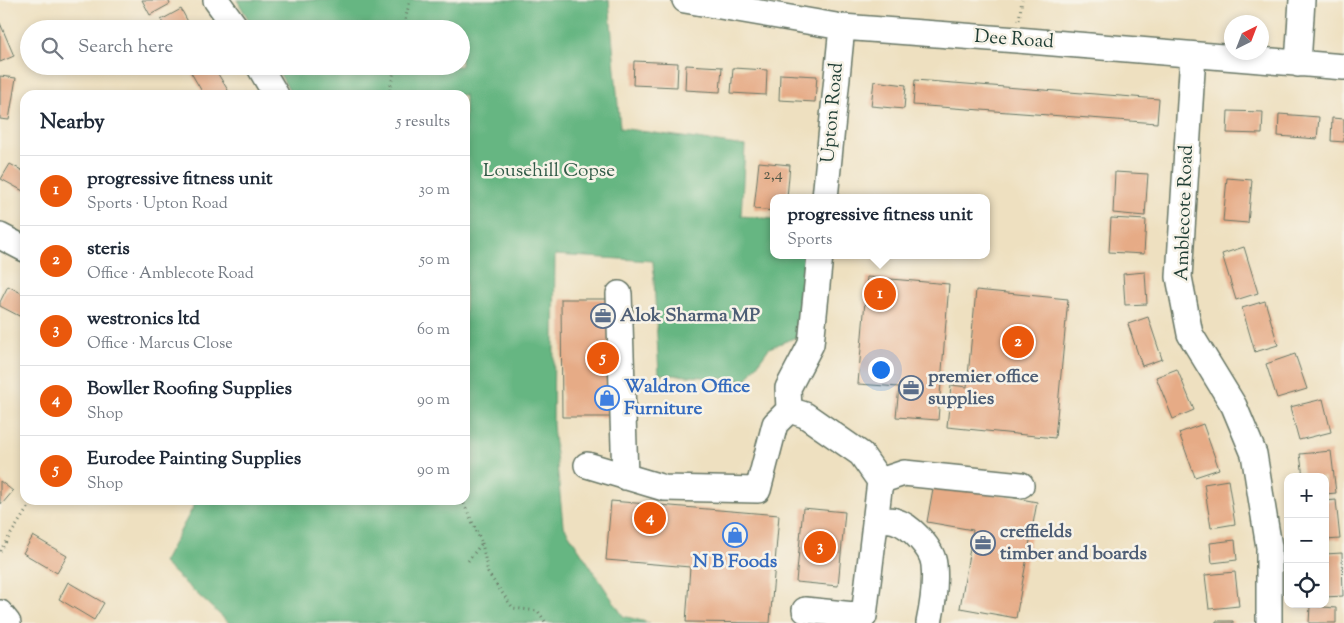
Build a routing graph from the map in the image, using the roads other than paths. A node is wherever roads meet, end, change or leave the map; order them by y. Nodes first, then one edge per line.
1 (216, 0) edge
2 (1302, 0) edge
3 (691, 1) edge
4 (230, 20) edge
5 (842, 27) junction
6 (1193, 55) junction
7 (1298, 64) junction
8 (1344, 67) edge
9 (264, 75) edge
10 (273, 90) edge
11 (825, 194) edge
12 (0, 236) edge
13 (20, 246) edge
14 (820, 259) edge
15 (619, 294) dead end
16 (789, 410) junction
17 (586, 465) dead end
18 (625, 477) junction
19 (880, 480) junction
20 (1021, 484) dead end
21 (875, 519) junction
22 (805, 610) dead end
23 (0, 613) edge
24 (8, 623) edge
25 (929, 623) edge
26 (1269, 623) edge

1 - 4 street
2 - 7 street
3 - 5 street, Dee Road
5 - 6 street, Dee Road
5 - 11 street, Upton Road
6 - 7 street, Dee Road
6 - 26 street, Amblecote Road
7 - 8 street, Dee Road
9 - 10 street
12 - 13 street
14 - 16 street
15 - 18 street
16 - 18 street
16 - 19 street
17 - 18 street
19 - 20 street
19 - 21 street
21 - 22 street
21 - 25 street
23 - 24 street

